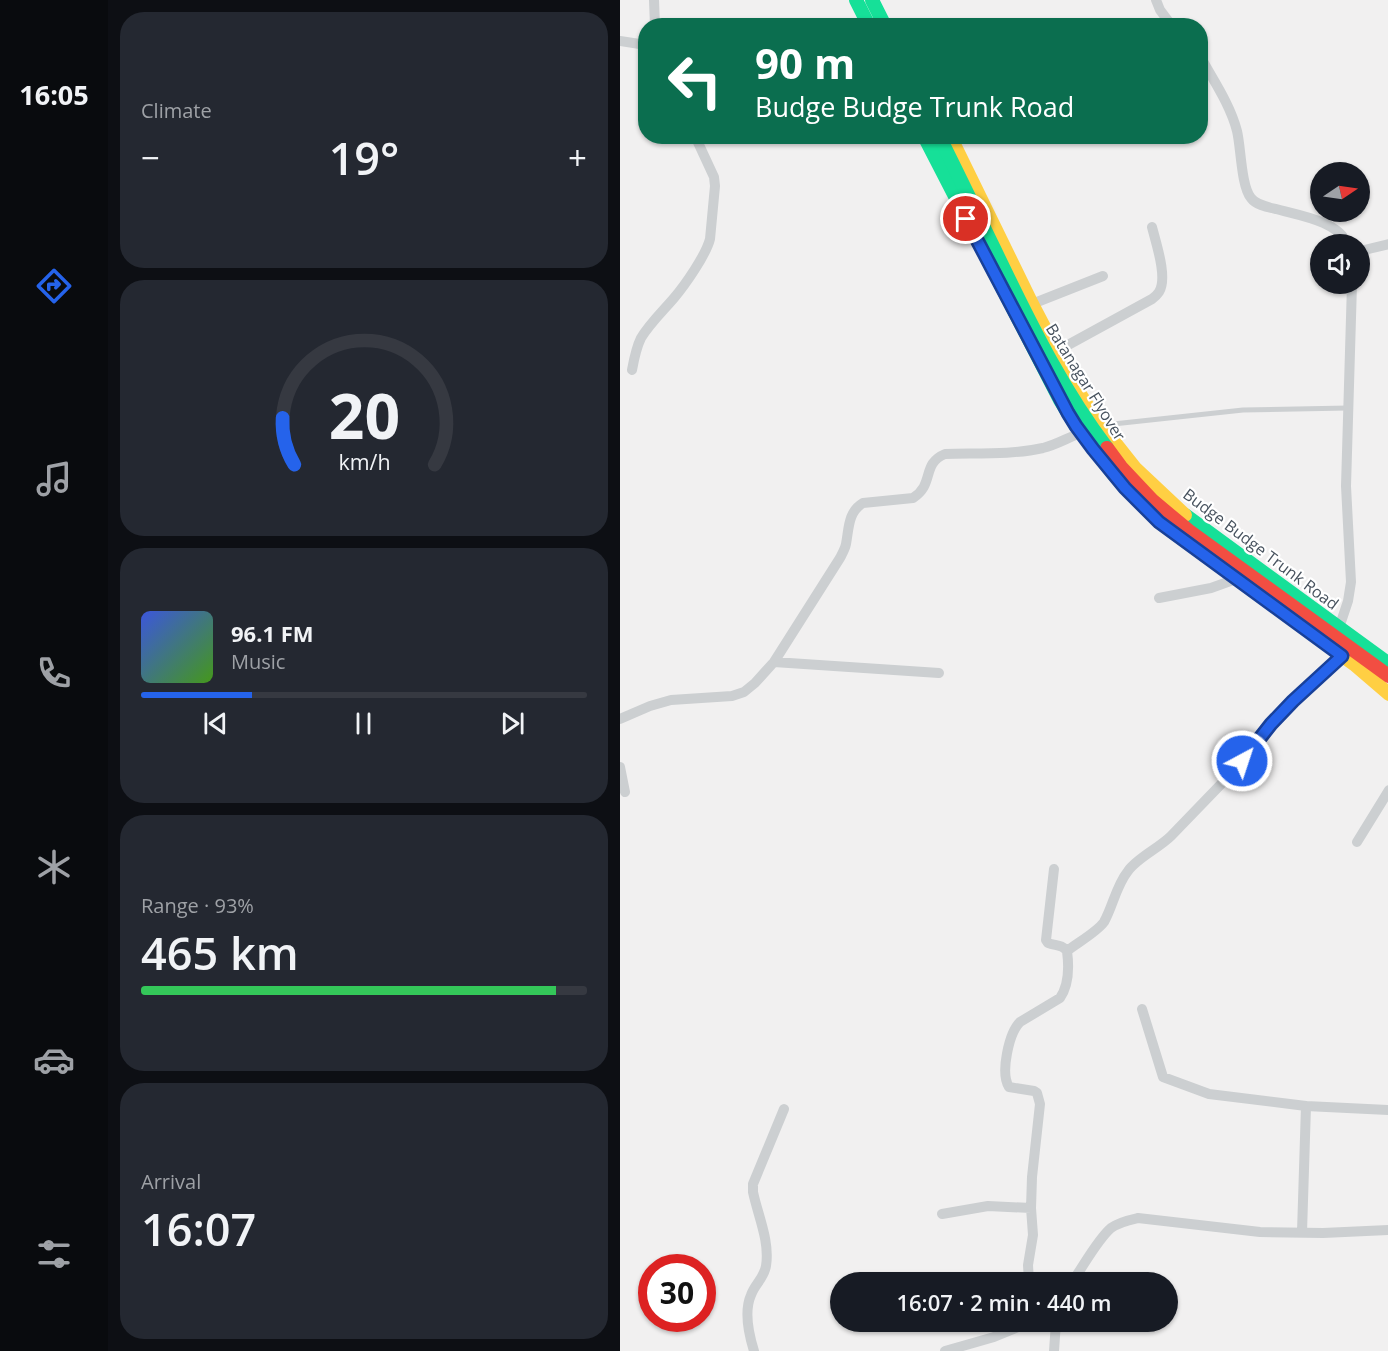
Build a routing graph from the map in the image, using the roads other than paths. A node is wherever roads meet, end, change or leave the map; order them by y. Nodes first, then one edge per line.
1 (653, 0) edge
2 (856, 0) edge
3 (872, 0) edge
4 (883, 0) edge
5 (1156, 0) edge
6 (654, 18) edge
7 (865, 18) edge
8 (881, 18) edge
9 (892, 18) edge
10 (1166, 18) edge
11 (620, 41) edge
12 (638, 44) edge
13 (1208, 71) edge
14 (699, 144) edge
15 (928, 144) edge
16 (943, 144) edge
17 (954, 144) edge
18 (1152, 227) dead end
19 (1341, 234) edge
20 (1388, 244) edge
21 (1370, 248) edge
22 (1103, 276) dead end
23 (1352, 294) edge
24 (1032, 304) junction
25 (1057, 351) junction
26 (632, 370) dead end
27 (1348, 408) junction
28 (1101, 426) junction
29 (1081, 432) junction
30 (1236, 579) junction
31 (1159, 598) dead end
32 (1339, 628) junction
33 (1342, 656) junction
34 (774, 662) junction
35 (1388, 664) edge
36 (939, 674) dead end
37 (1388, 676) edge
38 (1388, 694) edge
39 (620, 719) edge
40 (620, 767) edge
41 (1388, 790) edge
42 (625, 792) dead end
43 (1357, 842) dead end
44 (1054, 869) dead end
45 (1067, 951) junction
46 (1142, 1009) dead end
47 (1306, 1106) junction
48 (784, 1109) dead end
49 (1388, 1110) edge
50 (1031, 1208) junction
51 (942, 1214) dead end
52 (1388, 1230) edge
53 (1302, 1232) junction
54 (1028, 1272) edge
55 (1079, 1272) edge
56 (1008, 1332) edge
57 (1055, 1332) edge
58 (754, 1351) edge
59 (944, 1351) edge
60 (1054, 1351) edge

1 - 6 street
2 - 7 street
3 - 8 street
4 - 9 street
5 - 10 street
11 - 12 street
13 - 19 street
14 - 26 street
15 - 29 street
16 - 37 street, Batanagar Flyover, bridge
17 - 24 street, Budge Budge Trunk Road
18 - 25 street
20 - 21 street
22 - 24 street
23 - 27 street
24 - 25 street, Budge Budge Trunk Road
25 - 28 street, Budge Budge Trunk Road
27 - 28 lane
27 - 32 street
28 - 29 street
28 - 32 street, Budge Budge Trunk Road
29 - 30 street
29 - 34 street
30 - 31 street
30 - 33 street
32 - 35 street, Budge Budge Trunk Road
33 - 38 street
33 - 45 street
34 - 36 street
34 - 39 street
40 - 42 street
41 - 43 street
44 - 45 street
45 - 50 street
46 - 47 street
47 - 49 street
47 - 53 street
48 - 58 street
50 - 51 street
50 - 54 street
52 - 53 street
53 - 55 street
56 - 59 street
57 - 60 street

